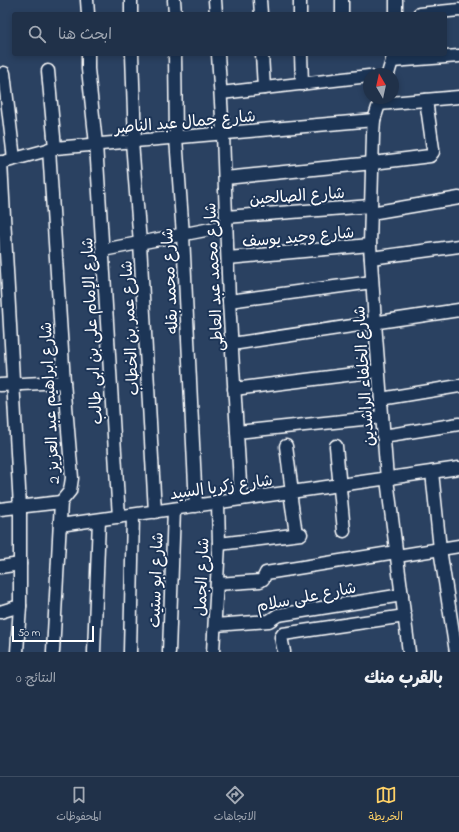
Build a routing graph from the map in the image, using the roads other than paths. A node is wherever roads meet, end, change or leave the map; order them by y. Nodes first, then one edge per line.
1 (87, 0) edge
2 (131, 0) edge
3 (174, 0) edge
4 (215, 0) edge
5 (260, 0) edge
6 (300, 0) edge
7 (342, 0) edge
8 (396, 0) edge
9 (459, 10) edge
10 (88, 12) edge
11 (131, 12) edge
12 (175, 12) edge
13 (216, 12) edge
14 (260, 12) edge
15 (300, 12) edge
16 (342, 12) edge
17 (396, 12) edge
18 (439, 12) edge
19 (88, 56) edge
20 (132, 56) edge
21 (175, 56) edge
22 (218, 56) edge
23 (262, 56) edge
24 (301, 56) edge
25 (459, 56) edge
26 (393, 57) edge
27 (390, 68) edge
28 (48, 71) dead end
29 (4, 73) dead end
30 (363, 77) edge
31 (302, 84) junction
32 (264, 88) junction
33 (221, 93) junction
34 (459, 97) edge
35 (426, 100) junction
36 (399, 101) edge
37 (379, 104) edge
38 (374, 120) junction
39 (223, 134) junction
40 (176, 138) junction
41 (133, 142) junction
42 (96, 144) junction
43 (52, 148) junction
44 (14, 159) junction
45 (0, 163) edge
46 (373, 163) junction
47 (225, 178) junction
48 (459, 198) edge
49 (371, 209) junction
50 (226, 222) junction
51 (183, 235) junction
52 (3, 237) edge
53 (140, 243) junction
54 (370, 245) junction
55 (459, 246) edge
56 (103, 250) junction
57 (228, 258) junction
58 (371, 258) junction
59 (372, 282) junction
60 (229, 301) junction
61 (459, 310) edge
62 (375, 323) junction
63 (6, 338) edge
64 (232, 344) junction
65 (378, 371) junction
66 (64, 382) junction
67 (14, 384) junction
68 (0, 385) edge
69 (459, 386) edge
70 (234, 389) junction
71 (380, 399) junction
72 (382, 417) junction
73 (459, 424) edge
74 (237, 432) junction
75 (383, 436) junction
76 (286, 446) dead end
77 (336, 446) dead end
78 (459, 468) edge
79 (432, 472) junction
80 (387, 479) junction
81 (340, 485) junction
82 (291, 492) junction
83 (241, 499) junction
84 (61, 502) junction
85 (218, 503) junction
86 (196, 506) junction
87 (20, 507) junction
88 (0, 509) edge
89 (174, 509) junction
90 (155, 512) junction
91 (133, 515) junction
92 (118, 517) junction
93 (99, 520) junction
94 (60, 525) junction
95 (344, 531) dead end
96 (219, 544) junction
97 (459, 546) edge
98 (440, 549) junction
99 (397, 554) junction
100 (20, 564) junction
101 (0, 568) edge
102 (218, 584) junction
103 (402, 595) junction
104 (20, 606) junction
105 (0, 612) edge
106 (405, 616) junction
107 (215, 625) junction
108 (17, 652) edge
109 (54, 652) edge
110 (94, 652) edge
111 (130, 652) edge
112 (169, 652) edge
113 (213, 652) edge
114 (284, 652) edge
115 (409, 652) edge
116 (456, 652) edge

1 - 10 street
2 - 11 street
3 - 12 street
4 - 13 street
5 - 14 street
6 - 15 street
7 - 16 street
8 - 17 street
9 - 18 street
19 - 42 street, شارع الإمام على بن ابى طالب
20 - 41 street, شارع عمر بن الخطاب
21 - 40 street, شارع محمد بقله
22 - 33 street, شارع محمد عبد العاطى
23 - 32 street
24 - 31 street
25 - 26 street
26 - 27 street
28 - 43 street, شارع ابراهيم عبد العزيز 2
29 - 44 street
30 - 31 street
31 - 32 street
32 - 33 street
33 - 39 street, شارع محمد عبد العاطى
34 - 35 street
35 - 36 street
35 - 46 street
37 - 38 street, شارع الخلفاء الراشدين
38 - 39 street, شارع جمال عبد الناصر
38 - 46 street, شارع الخلفاء الراشدين
39 - 40 street, شارع جمال عبد الناصر
39 - 47 street, شارع محمد عبد العاطى
40 - 41 street, شارع جمال عبد الناصر
40 - 51 street, شارع محمد بقله
41 - 42 street, شارع جمال عبد الناصر
41 - 53 street, شارع عمر بن الخطاب
42 - 43 street, شارع جمال عبد الناصر
42 - 56 street, شارع الإمام على بن ابى طالب
43 - 44 street, شارع جمال عبد الناصر
43 - 66 street, شارع ابراهيم عبد العزيز 2
44 - 45 street, شارع جمال عبد الناصر
45 - 52 street
46 - 47 street
46 - 49 street, شارع الخلفاء الراشدين
47 - 50 street, شارع محمد عبد العاطى
48 - 49 street, شارع الصالحين
49 - 50 street, شارع الصالحين
49 - 54 street, شارع الخلفاء الراشدين
50 - 51 street, شارع الصالحين
50 - 57 street, شارع محمد عبد العاطى
51 - 53 street, شارع الصالحين
51 - 86 street, شارع محمد بقله
52 - 63 street
53 - 56 street, شارع الصالحين
53 - 90 street, شارع عمر بن الخطاب
54 - 57 street, شارع وحيد يوسف
54 - 58 street, شارع الخلفاء الراشدين
55 - 58 street
56 - 92 street, شارع الإمام على بن ابى طالب
57 - 60 street, شارع محمد عبد العاطى
58 - 59 street, شارع الخلفاء الراشدين
59 - 60 street
59 - 62 street, شارع الخلفاء الراشدين
60 - 64 street, شارع محمد عبد العاطى
61 - 62 street
62 - 64 street
62 - 65 street, شارع الخلفاء الراشدين
63 - 67 street
64 - 70 street, شارع محمد عبد العاطى
65 - 70 street
65 - 71 street, شارع الخلفاء الراشدين
66 - 67 street
66 - 84 street, شارع ابراهيم عبد العزيز 2
67 - 68 street
67 - 87 street
69 - 71 street
70 - 74 street, شارع محمد عبد العاطى
71 - 72 street, شارع الخلفاء الراشدين
72 - 74 street
72 - 75 street, شارع الخلفاء الراشدين
73 - 75 street
74 - 83 street, شارع محمد عبد العاطى
75 - 80 street, شارع الخلفاء الراشدين
76 - 82 street
77 - 81 street
78 - 79 street, شارع زكريا السيد
79 - 80 street, شارع زكريا السيد
79 - 98 street
80 - 81 street, شارع زكريا السيد
80 - 99 street, شارع الخلفاء الراشدين
81 - 82 street, شارع زكريا السيد
81 - 95 street
82 - 83 street, شارع زكريا السيد
82 - 96 street
83 - 85 street, شارع زكريا السيد
84 - 87 street
84 - 94 street, شارع ابراهيم عبد العزيز 2
85 - 86 street, شارع زكريا السيد
85 - 96 street, شارع الجمل
86 - 89 street, شارع زكريا السيد
87 - 88 street
87 - 100 street
89 - 90 street, شارع زكريا السيد
89 - 112 street, شارع ابو ستيت
90 - 91 street, شارع زكريا السيد
91 - 92 street, شارع زكريا السيد
91 - 111 street
92 - 93 street, شارع زكريا السيد
93 - 94 street, شارع زكريا السيد
93 - 110 street
94 - 109 street, شارع ابراهيم عبد العزيز 2
96 - 102 street, شارع الجمل
97 - 98 street
98 - 99 street
98 - 116 street
99 - 102 street
99 - 103 street, شارع الخلفاء الراشدين
100 - 101 street
100 - 104 street
102 - 107 street, شارع الجمل
103 - 106 street, شارع الخلفاء الراشدين
103 - 107 street, شارع على سلام
104 - 105 street
104 - 108 street
106 - 114 street
106 - 115 street, شارع الخلفاء الراشدين
107 - 113 street, شارع الجمل

